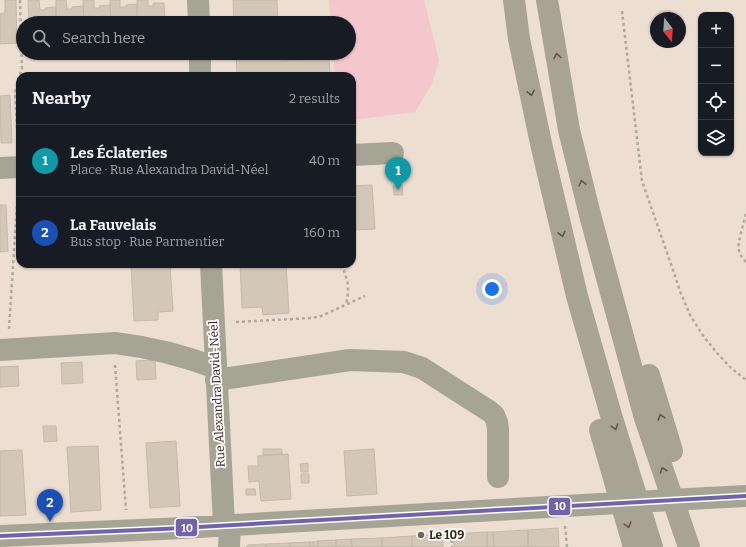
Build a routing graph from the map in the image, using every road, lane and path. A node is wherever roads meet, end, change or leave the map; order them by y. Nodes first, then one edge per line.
1 (20, 0) edge
2 (198, 0) edge
3 (514, 0) edge
4 (547, 0) edge
5 (622, 11) dead end
6 (20, 16) edge
7 (199, 16) edge
8 (22, 60) edge
9 (200, 60) edge
10 (21, 72) edge
11 (200, 72) edge
12 (16, 89) edge
13 (16, 110) edge
14 (393, 152) dead end
15 (356, 155) edge
16 (0, 168) edge
17 (16, 175) edge
18 (16, 211) edge
19 (746, 214) edge
20 (590, 215) junction
21 (746, 262) edge
22 (211, 268) edge
23 (343, 268) edge
24 (365, 296) dead end
25 (577, 296) junction
26 (346, 305) junction
27 (232, 322) dead end
28 (113, 344) junction
29 (4, 350) edge
30 (216, 374) junction
31 (746, 380) edge
32 (498, 477) dead end
33 (737, 496) edge
34 (126, 512) dead end
35 (565, 520) dead end
36 (227, 525) junction
37 (451, 531) dead end
38 (0, 536) edge
39 (229, 547) edge
40 (452, 547) edge
41 (567, 547) edge
42 (634, 547) edge
43 (652, 547) edge
44 (689, 547) edge
45 (705, 547) edge

1 - 6 path
2 - 7 street
3 -> 25 highway
20 -> 4 highway
5 - 31 path
8 - 10 path
9 - 11 street
12 - 13 path
14 - 15 street
16 - 17 street
18 - 29 path
19 - 21 path
44 -> 20 highway
45 -> 20 highway
22 - 30 street, Rue Alexandra David-Néel
23 - 26 path
24 - 26 path
25 -> 42 highway
25 -> 43 highway
26 - 27 path
28 - 29 street
28 - 30 street
28 - 34 path
30 - 32 street
30 - 36 street, Rue Alexandra David-Néel
33 - 36 street, bridge
35 - 41 path
36 - 38 street
36 - 39 street, Rue Alexandra David-Néel
37 - 40 path

